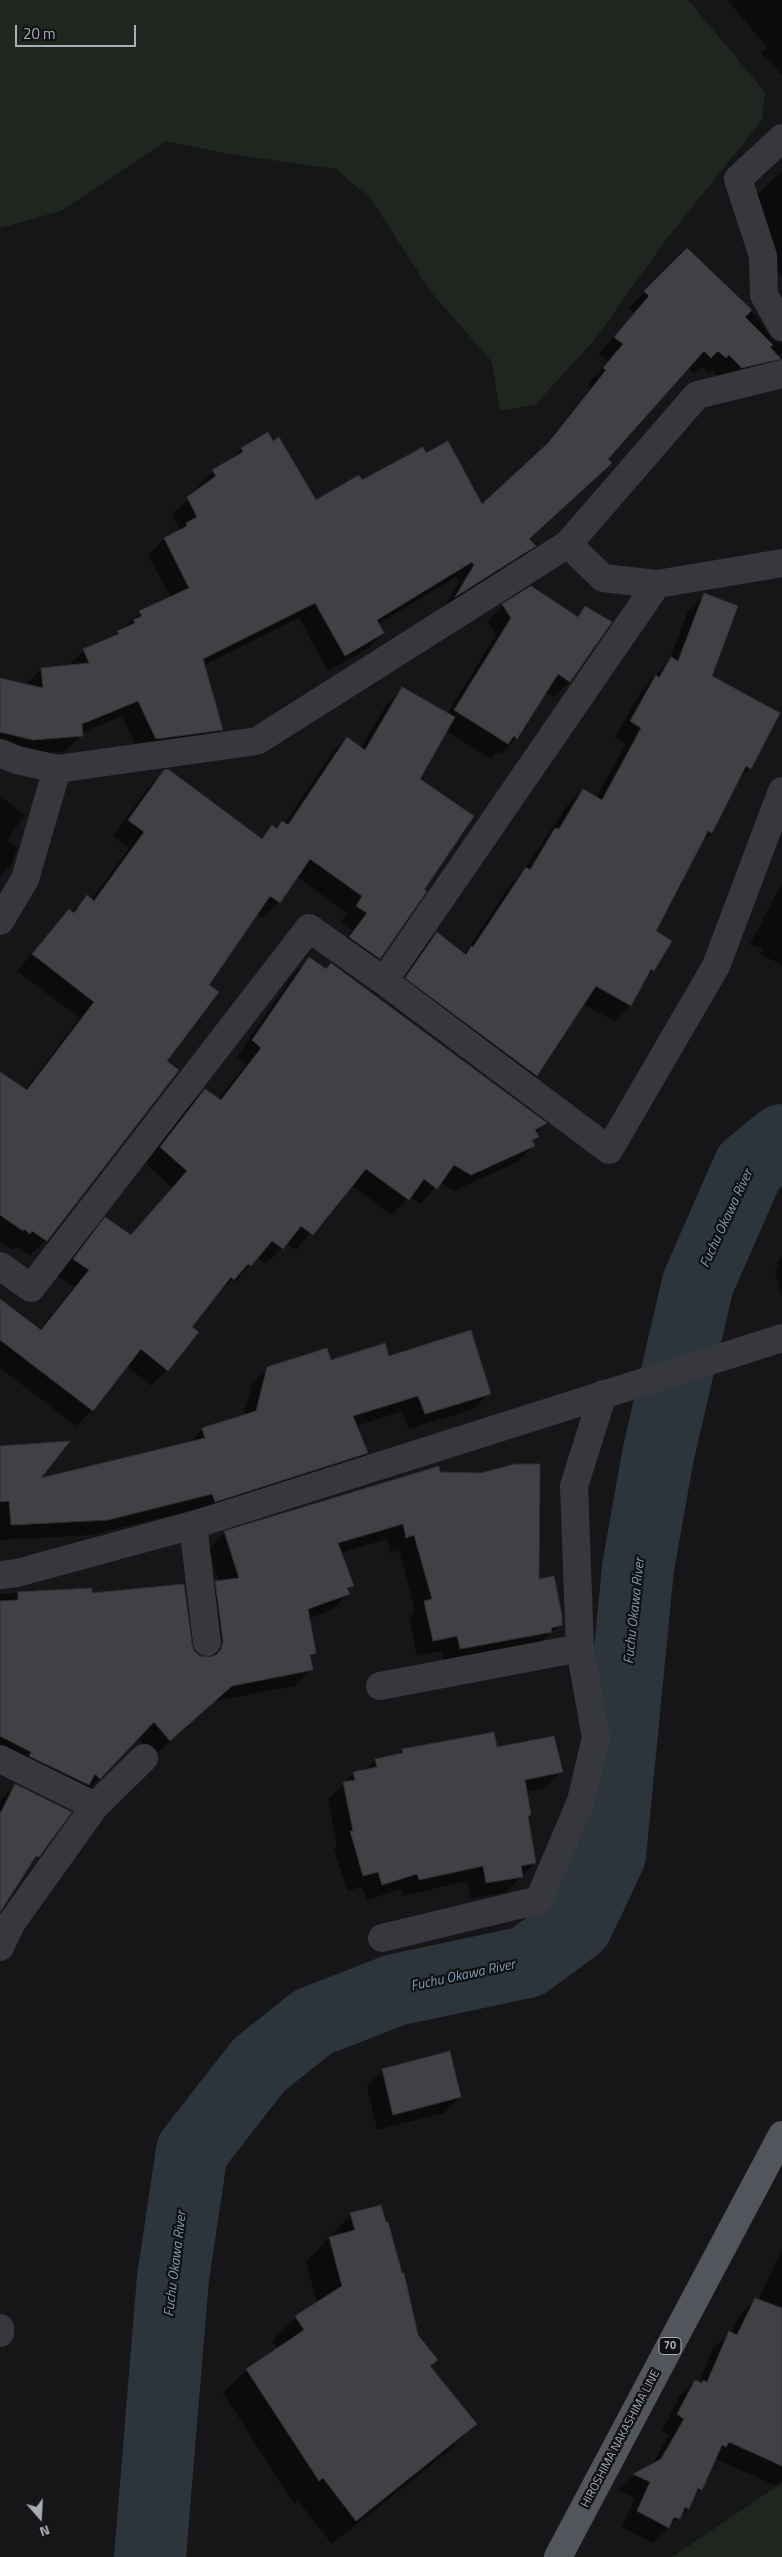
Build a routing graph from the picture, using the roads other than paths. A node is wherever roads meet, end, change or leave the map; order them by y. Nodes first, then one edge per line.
1 (782, 138) edge
2 (782, 327) edge
3 (782, 374) edge
4 (568, 544) junction
5 (782, 563) edge
6 (657, 584) junction
7 (0, 753) edge
8 (57, 769) junction
9 (782, 791) edge
10 (0, 920) edge
11 (384, 981) junction
12 (0, 1266) edge
13 (779, 1339) edge
14 (613, 1391) junction
15 (193, 1525) junction
16 (0, 1575) edge
17 (207, 1642) dead end
18 (580, 1648) junction
19 (380, 1686) dead end
20 (144, 1758) dead end
21 (0, 1759) edge
22 (95, 1806) junction
23 (382, 1938) dead end
24 (0, 1947) edge
25 (782, 2135) edge
26 (0, 2328) edge
27 (0, 2333) edge
28 (558, 2557) edge

1 - 2 street
3 - 4 street
4 - 6 street
4 - 8 street
5 - 6 street
6 - 11 street
7 - 8 street
8 - 10 street
9 - 11 street
11 - 12 street
13 - 14 street
14 - 15 street
14 - 18 street
15 - 16 street
15 - 17 street
18 - 19 street
18 - 23 street
20 - 22 street
21 - 22 street
22 - 24 street
25 - 28 main road, HIROSHIMA NAKASHIMA LINE / 70
26 - 27 street

